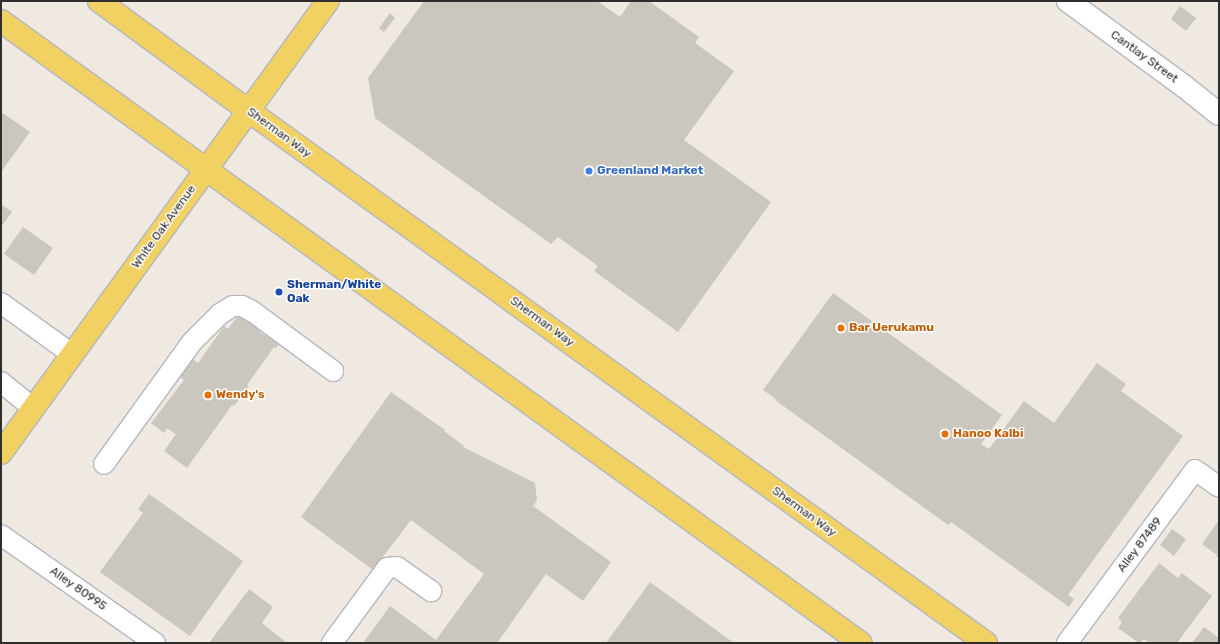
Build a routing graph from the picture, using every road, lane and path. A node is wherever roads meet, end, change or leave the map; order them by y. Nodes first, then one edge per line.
1 (99, 1) edge
2 (328, 1) edge
3 (1068, 1) edge
4 (2, 23) edge
5 (248, 111) junction
6 (1219, 114) edge
7 (206, 169) junction
8 (1, 303) edge
9 (72, 354) junction
10 (334, 371) dead end
11 (1, 382) edge
12 (32, 407) junction
13 (1, 453) edge
14 (104, 464) dead end
15 (1219, 487) edge
16 (1, 535) edge
17 (431, 591) dead end
18 (155, 643) edge
19 (332, 643) edge
20 (860, 643) edge
21 (986, 643) edge
22 (1067, 643) edge

1 - 5 main road, Sherman Way
2 - 5 main road, White Oak Avenue
3 - 6 street, Cantlay Street
4 - 7 main road
5 - 7 main road, White Oak Avenue
5 - 21 main road, Sherman Way
7 - 9 main road, White Oak Avenue
7 - 20 main road
8 - 9 lane
9 - 12 main road, White Oak Avenue
10 - 14 lane
11 - 12 lane
12 - 13 main road, White Oak Avenue
15 - 22 lane, Alley 87489
16 - 18 lane, Alley 80995
17 - 19 lane

